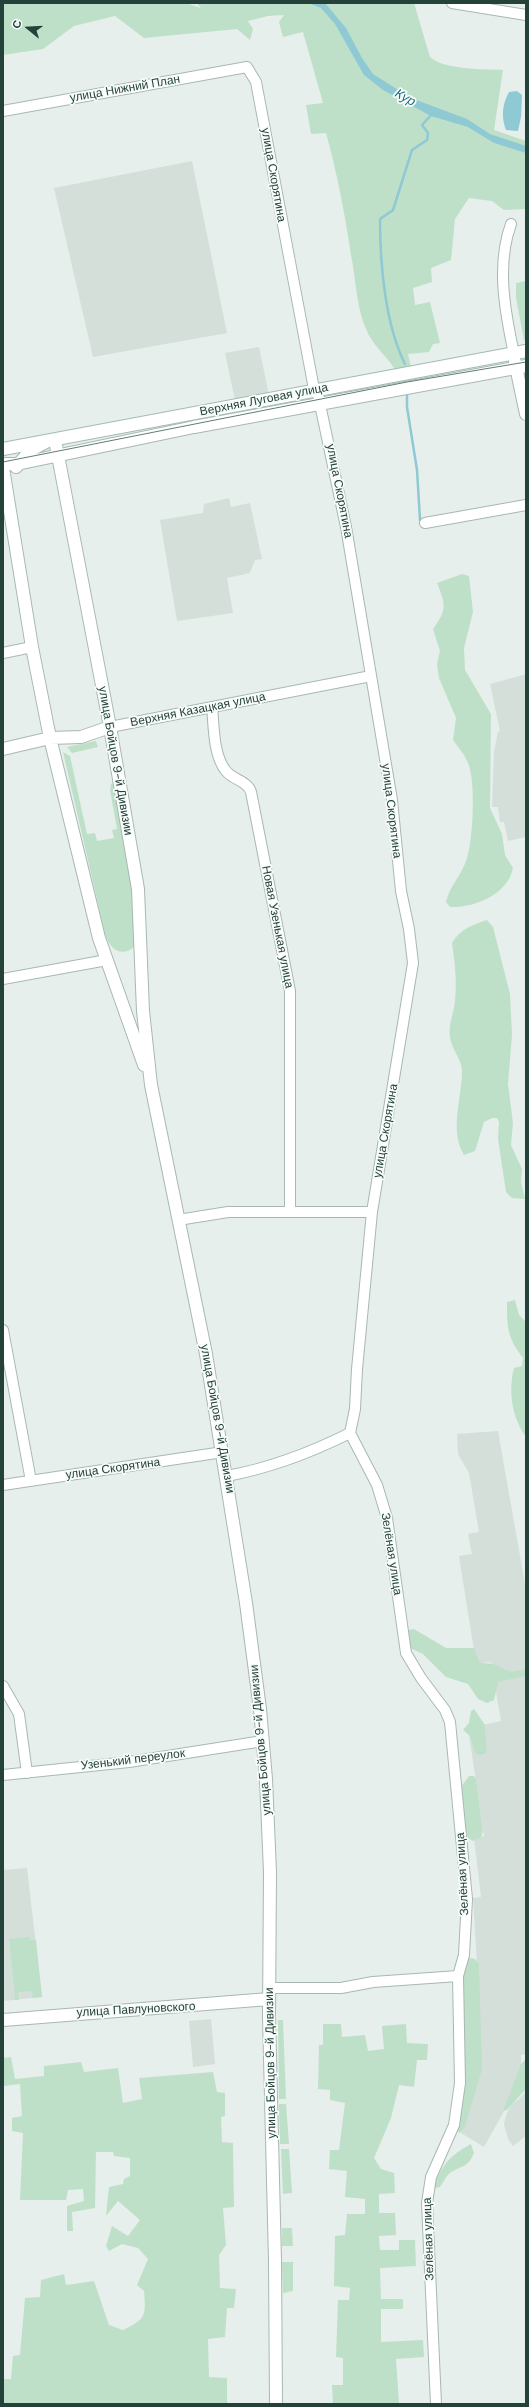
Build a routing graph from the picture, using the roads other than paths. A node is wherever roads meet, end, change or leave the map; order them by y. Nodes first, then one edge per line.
1 (452, 3) edge
2 (526, 15) edge
3 (247, 67) joint
4 (3, 112) edge
5 (511, 224) dead end
6 (526, 351) edge
7 (514, 354) junction
8 (521, 367) edge
9 (314, 390) junction
10 (320, 404) junction
11 (526, 414) edge
12 (51, 441) junction
13 (3, 449) edge
14 (58, 457) junction
15 (3, 464) edge
16 (17, 464) junction
17 (3, 468) edge
18 (10, 504) junction
19 (526, 505) edge
20 (425, 523) dead end
21 (32, 647) junction
22 (3, 653) edge
23 (371, 676) junction
24 (212, 707) junction
25 (110, 727) junction
26 (50, 738) junction
27 (3, 749) edge
28 (107, 960) junction
29 (3, 979) edge
30 (151, 1085) junction
31 (290, 1211) junction
32 (372, 1212) junction
33 (178, 1220) junction
34 (3, 1330) edge
35 (350, 1433) junction
36 (223, 1452) junction
37 (227, 1476) junction
38 (31, 1481) junction
39 (3, 1485) edge
40 (3, 1686) edge
41 (263, 1741) junction
42 (27, 1773) junction
43 (3, 1775) edge
44 (458, 1976) junction
45 (269, 1994) junction
46 (3, 2020) edge
47 (276, 2404) edge
48 (436, 2404) edge

1 - 2 street
3 - 4 street, улица Нижний План
3 - 9 street, улица Скорятина
5 - 7 street
6 - 7 street, Верхняя Луговая улица
7 - 8 street
7 - 9 street, Верхняя Луговая улица
8 - 10 street, Верхняя Луговая улица
8 - 11 street
9 - 10 street, улица Скорятина
9 - 12 street, Верхняя Луговая улица
10 - 14 street, Верхняя Луговая улица
10 - 23 street, улица Скорятина
12 - 13 street, Верхняя Луговая улица
12 - 14 street, улица Бойцов 9-й Дивизии
12 - 16 street
14 - 16 street, Верхняя Луговая улица
14 - 25 street, улица Бойцов 9-й Дивизии
15 - 16 street, Верхняя Луговая улица
16 - 18 street
17 - 18 street, улица Бойцов 9-й Дивизии
18 - 21 street, улица Бойцов 9-й Дивизии
19 - 20 street
21 - 22 street
21 - 26 street, улица Бойцов 9-й Дивизии
23 - 24 street, Верхняя Казацкая улица
23 - 32 street, улица Скорятина
24 - 25 street, Верхняя Казацкая улица
24 - 31 street, Новая Узенькая улица
25 - 26 street, Верхняя Казацкая улица
25 - 30 street, улица Бойцов 9-й Дивизии
26 - 27 street, Верхняя Казацкая улица
26 - 28 street, улица Бойцов 9-й Дивизии
28 - 29 street
28 - 30 street, улица Бойцов 9-й Дивизии
30 - 33 street, улица Бойцов 9-й Дивизии
31 - 32 street
31 - 33 street
32 - 35 street, улица Скорятина
33 - 36 street, улица Бойцов 9-й Дивизии
34 - 38 street
35 - 37 street
35 - 44 street, Зелёная улица
36 - 37 street, улица Бойцов 9-й Дивизии
36 - 38 street, улица Скорятина
37 - 41 street, улица Бойцов 9-й Дивизии
38 - 39 street, улица Скорятина
40 - 42 street
41 - 42 street, Узенький переулок
41 - 45 street, улица Бойцов 9-й Дивизии
42 - 43 street, Узенький переулок
44 - 45 street, улица Павлуновского
44 - 48 street, Зелёная улица
45 - 46 street, улица Павлуновского
45 - 47 street, улица Бойцов 9-й Дивизии

